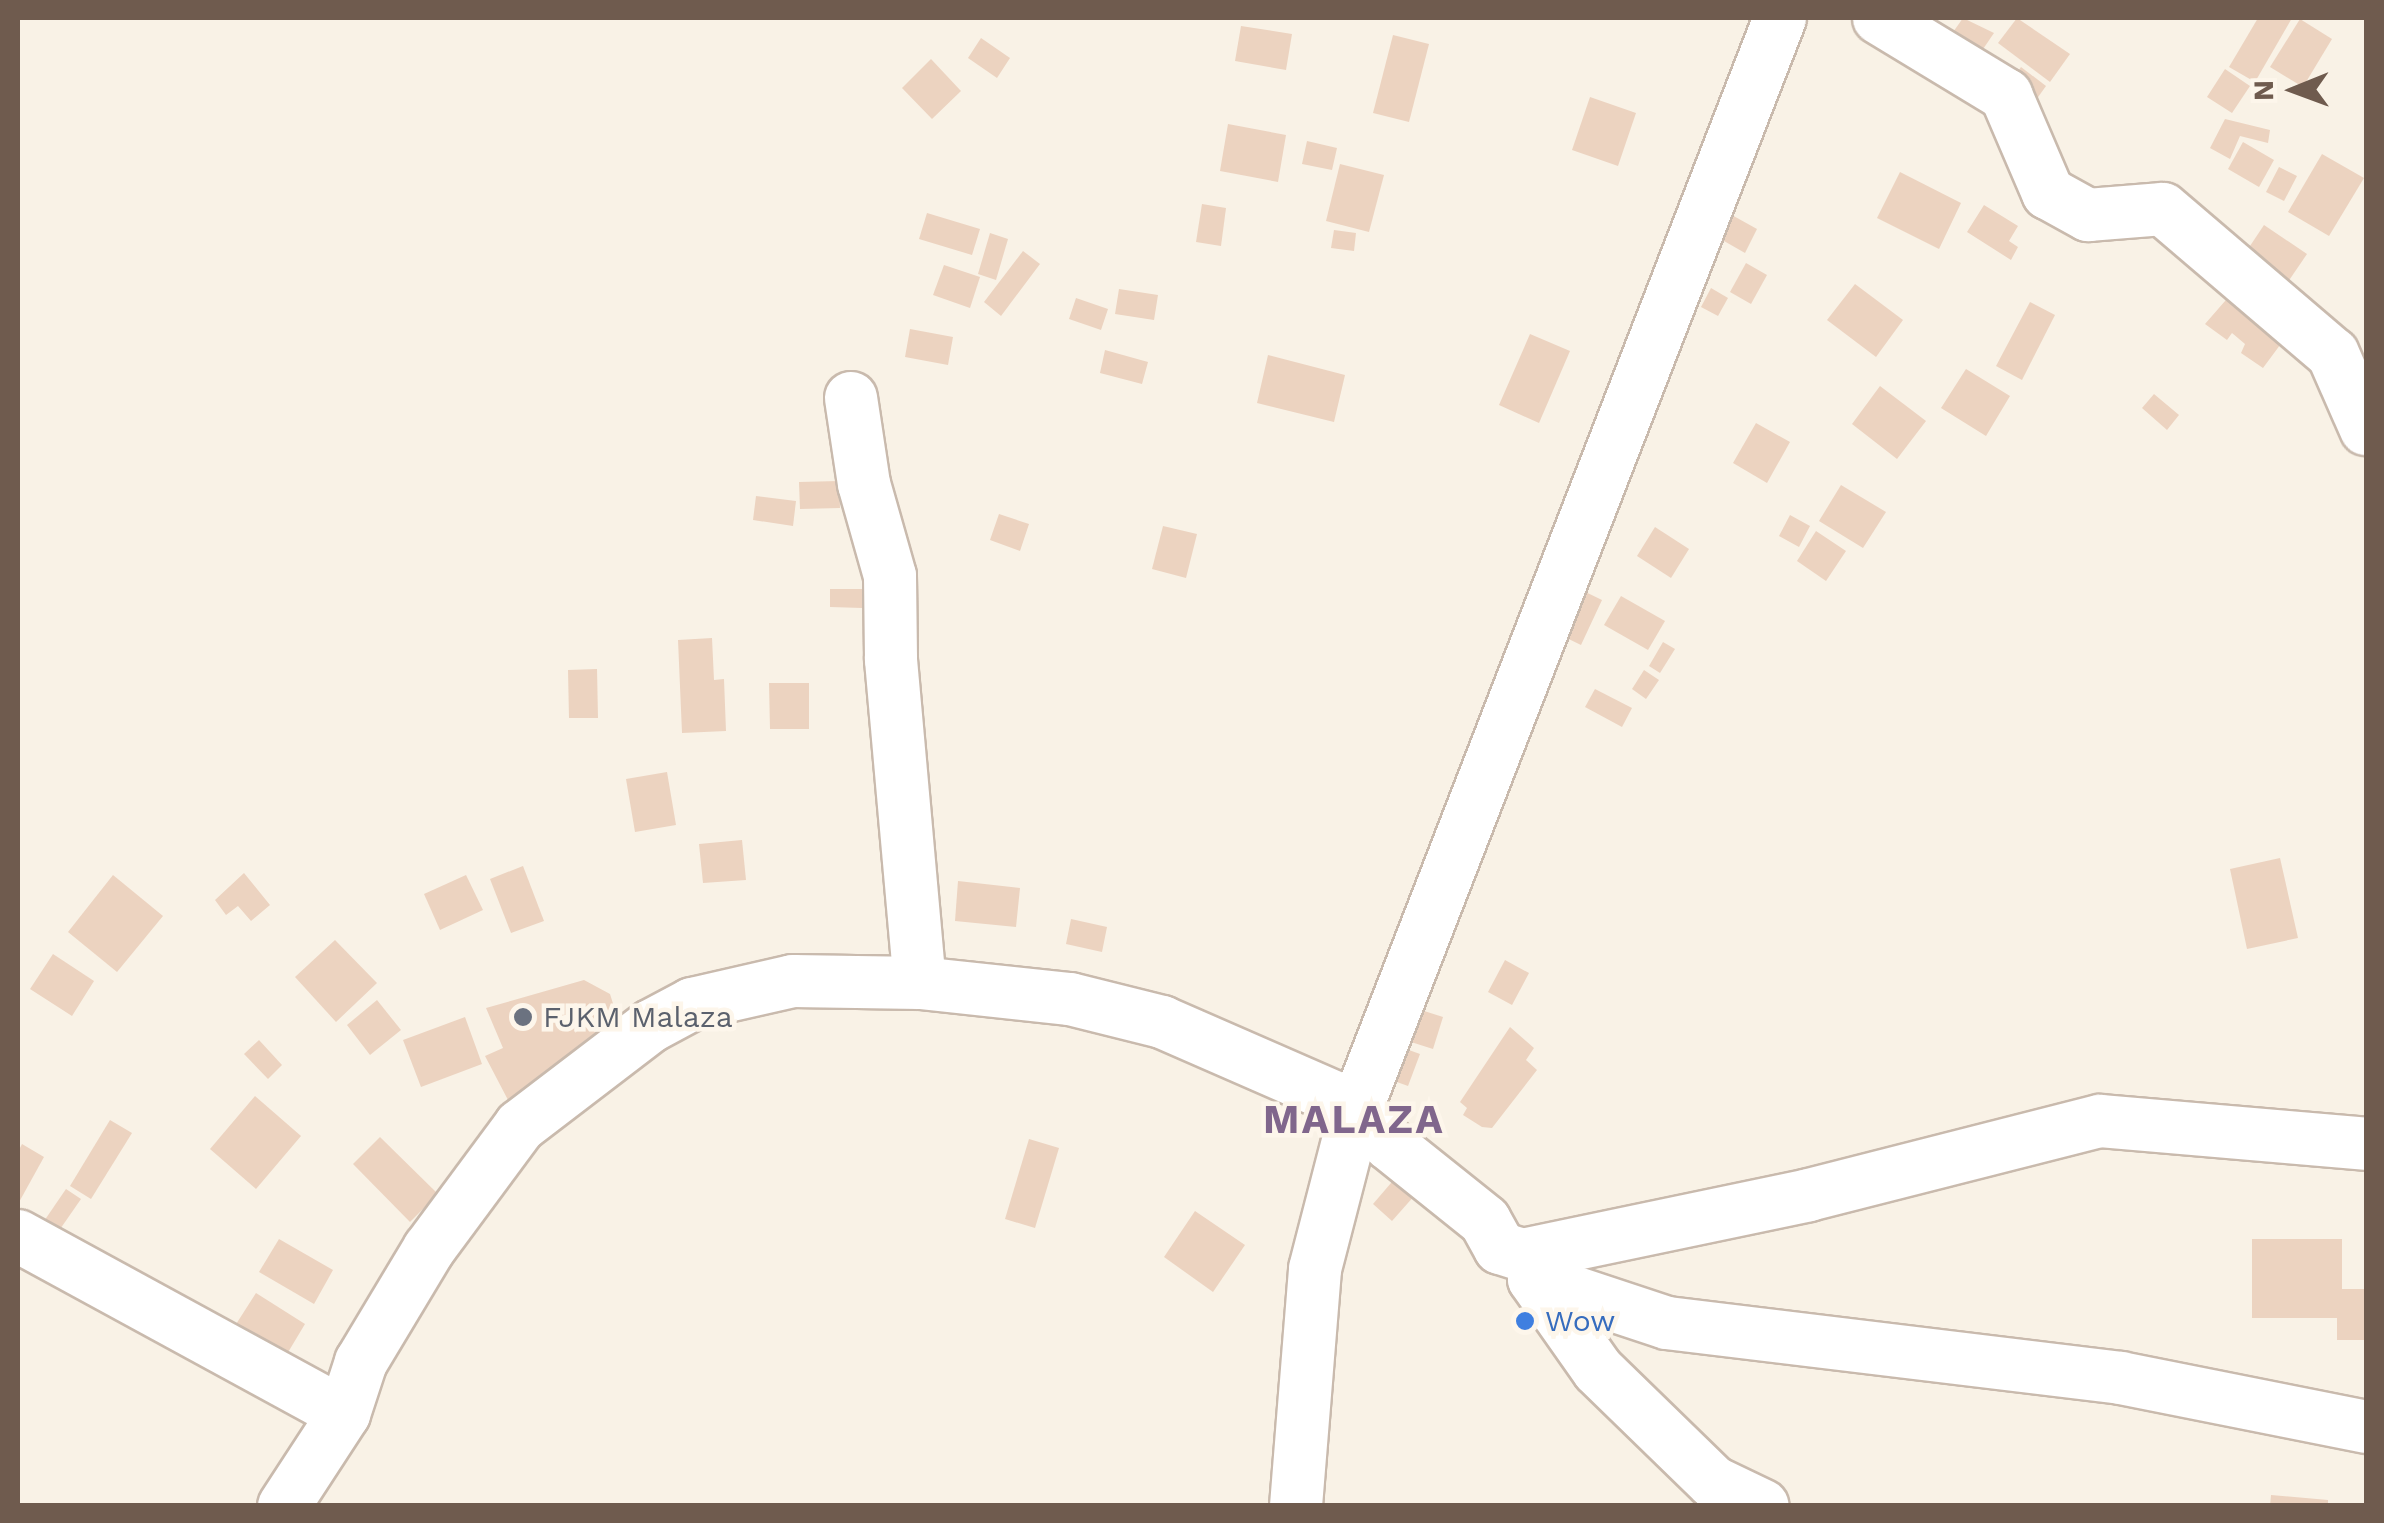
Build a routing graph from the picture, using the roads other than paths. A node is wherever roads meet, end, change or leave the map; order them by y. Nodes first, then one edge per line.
1 (1780, 18) edge
2 (1879, 18) edge
3 (851, 398) dead end
4 (2366, 429) edge
5 (920, 983) junction
6 (1356, 1107) junction
7 (2366, 1144) edge
8 (18, 1236) edge
9 (1529, 1267) junction
10 (344, 1414) junction
11 (2366, 1427) edge
12 (284, 1506) edge
13 (1296, 1506) edge
14 (1764, 1506) edge

1 - 6 street
2 - 4 street
3 - 5 street
5 - 6 street
5 - 10 street
6 - 9 street
6 - 13 street
7 - 9 street
8 - 10 street
9 - 11 street
9 - 14 street
10 - 12 street

